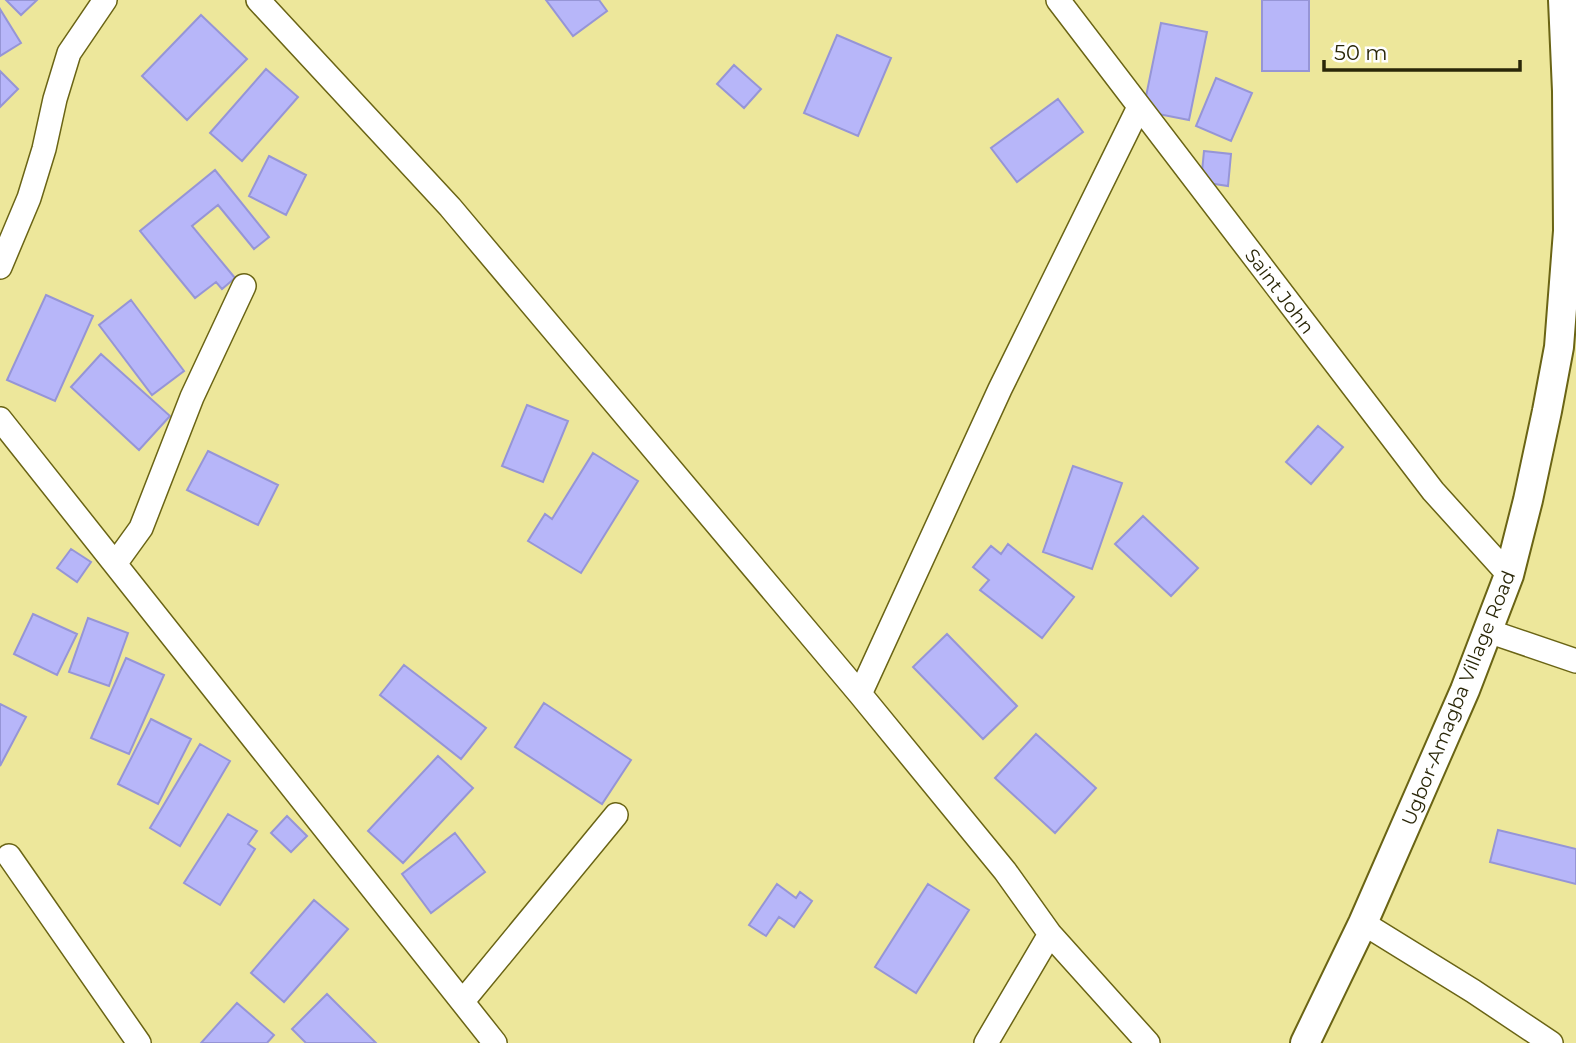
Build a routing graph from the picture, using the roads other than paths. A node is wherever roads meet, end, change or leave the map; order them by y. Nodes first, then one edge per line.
1 (104, 0) edge
2 (258, 0) edge
3 (1058, 0) edge
4 (1567, 4) edge
5 (1139, 107) junction
6 (1572, 232) edge
7 (0, 267) edge
8 (244, 286) dead end
9 (0, 419) edge
10 (115, 564) junction
11 (1509, 575) junction
12 (1488, 631) junction
13 (1576, 661) edge
14 (860, 694) junction
15 (616, 815) dead end
16 (9, 856) dead end
17 (1363, 923) junction
18 (1049, 934) junction
19 (463, 1001) junction
20 (139, 1043) edge
21 (495, 1043) edge
22 (986, 1043) edge
23 (1148, 1043) edge
24 (1305, 1043) edge
25 (1551, 1043) edge

1 - 7 street
2 - 14 street
3 - 5 street, Saint John
4 - 6 street, Ugbor-Amagba Village Road
5 - 11 street, Saint John
5 - 14 street
6 - 11 street, Ugbor-Amagba Village Road
8 - 10 street
9 - 10 street
10 - 19 street
11 - 12 street, Ugbor-Amagba Village Road
12 - 13 street
12 - 17 street, Ugbor-Amagba Village Road
14 - 18 street
15 - 19 street
16 - 20 street
17 - 24 street, Ugbor-Amagba Village Road
17 - 25 street
18 - 22 street
18 - 23 street
19 - 21 street

